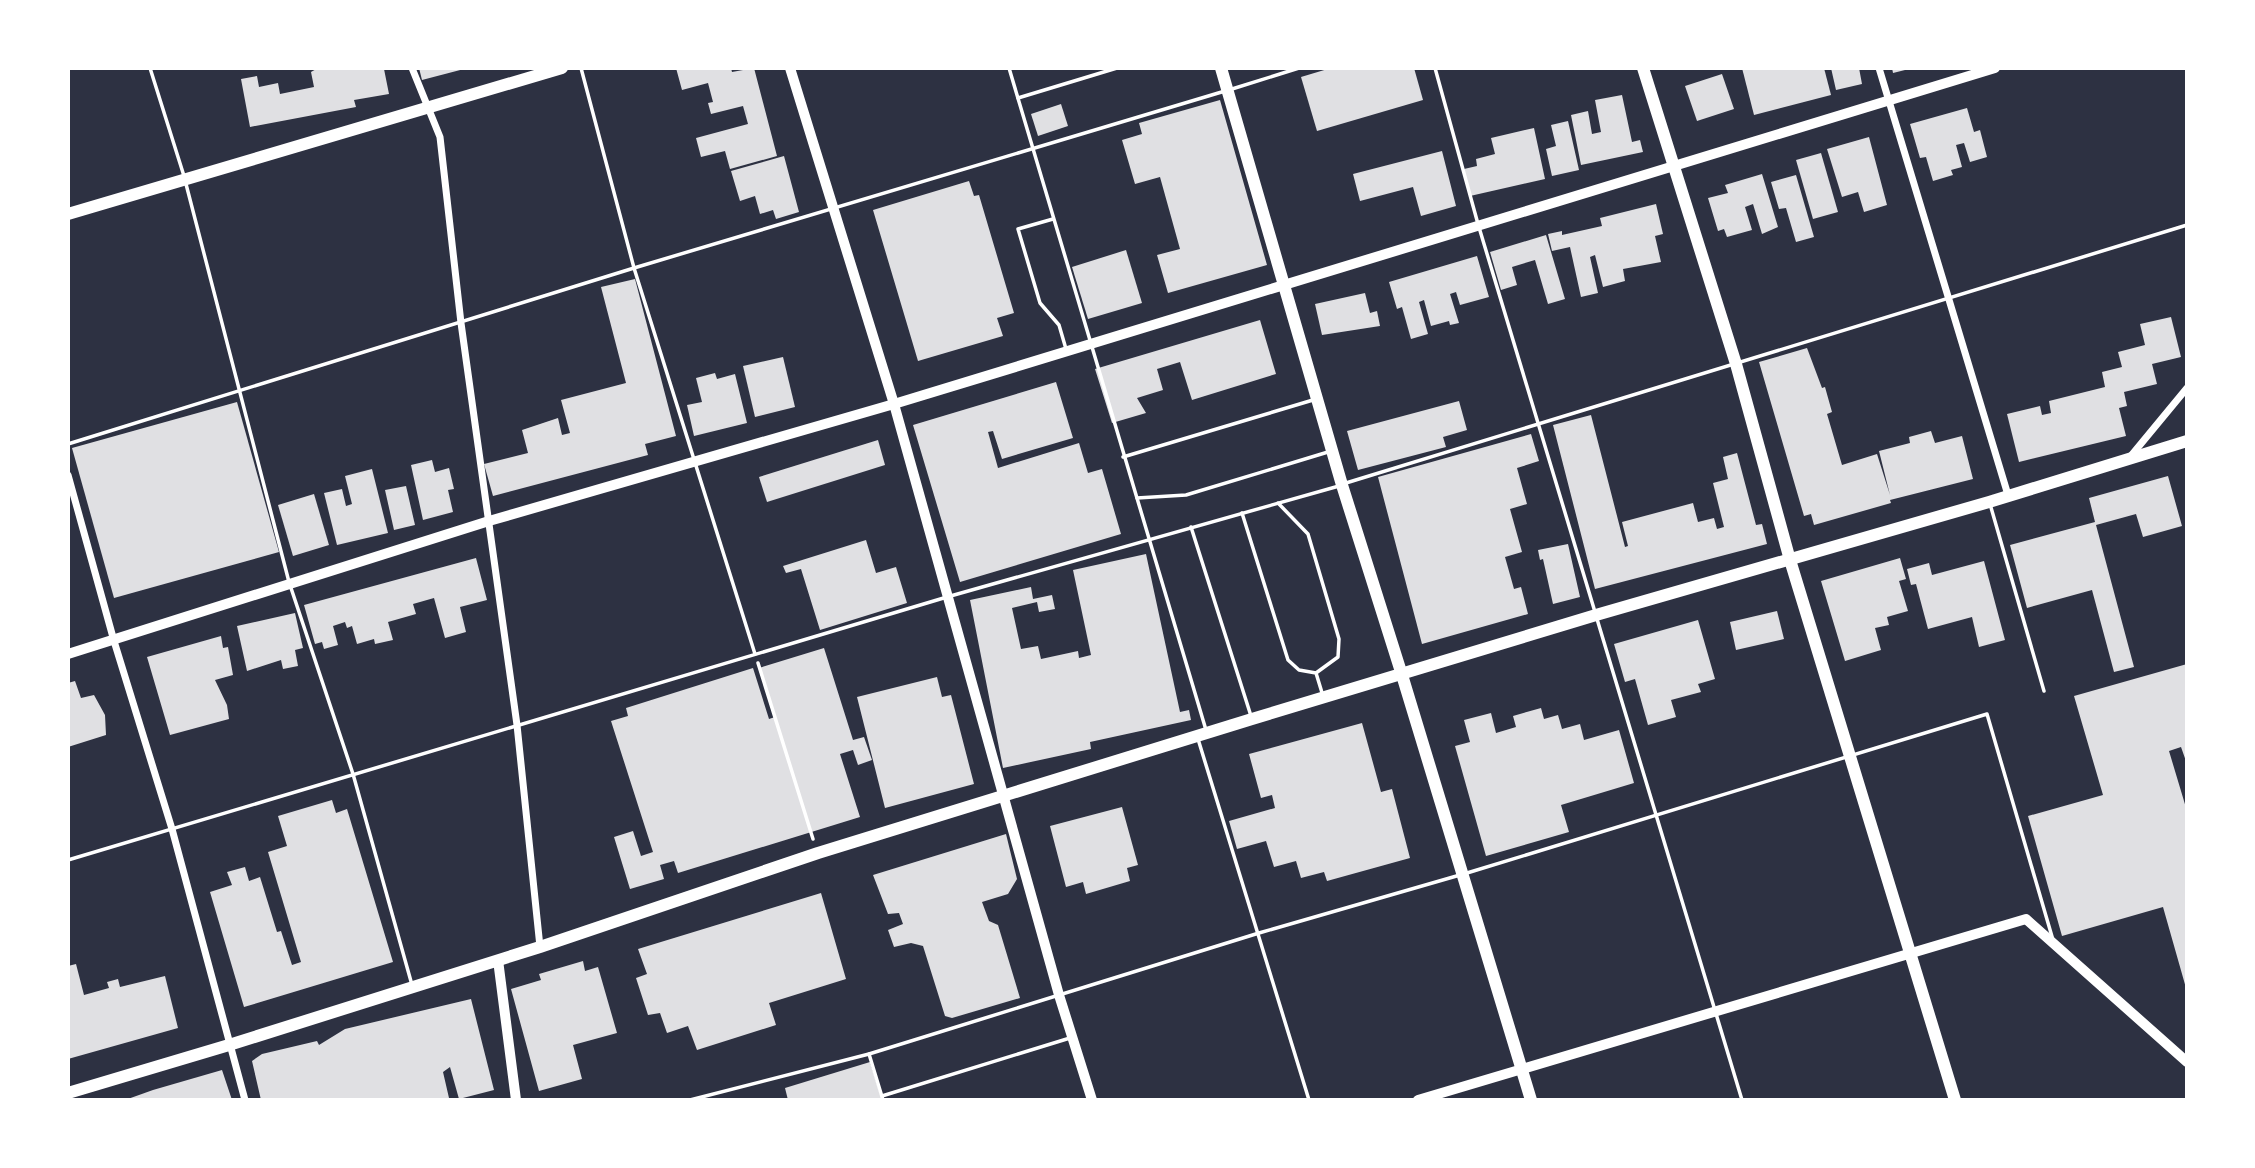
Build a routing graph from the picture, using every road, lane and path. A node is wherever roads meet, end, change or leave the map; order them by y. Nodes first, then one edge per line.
1 (150, 68) edge
2 (412, 68) edge
3 (562, 68) edge
4 (580, 68) edge
5 (790, 68) edge
6 (1009, 68) edge
7 (1117, 68) edge
8 (1221, 68) edge
9 (1299, 68) edge
10 (1435, 68) edge
11 (1643, 68) edge
12 (1879, 68) edge
13 (1995, 68) edge
14 (1228, 90) junction
15 (1018, 98) junction
16 (1889, 101) junction
17 (426, 107) junction
18 (1033, 149) junction
19 (1674, 165) junction
20 (186, 181) junction
21 (834, 210) junction
22 (68, 214) edge
23 (1053, 219) junction
24 (1478, 224) junction
25 (2187, 225) edge
26 (634, 268) junction
27 (1286, 286) junction
28 (1950, 298) junction
29 (461, 323) junction
30 (1089, 345) junction
31 (1067, 351) junction
32 (1736, 364) junction
33 (2187, 388) edge
34 (239, 391) junction
35 (1318, 399) junction
36 (894, 404) junction
37 (1539, 422) junction
38 (2187, 440) edge
39 (68, 444) edge
40 (1333, 451) junction
41 (1123, 457) junction
42 (2130, 457) junction
43 (693, 460) junction
44 (68, 475) edge
45 (1342, 485) junction
46 (2008, 495) junction
47 (1137, 498) junction
48 (1989, 502) junction
49 (1278, 503) junction
50 (1242, 513) junction
51 (489, 521) junction
52 (1191, 527) junction
53 (1149, 539) junction
54 (1790, 560) junction
55 (289, 582) junction
56 (947, 597) junction
57 (1596, 615) junction
58 (114, 641) junction
59 (68, 654) edge
60 (755, 654) junction
61 (1316, 673) junction
62 (1402, 675) junction
63 (2045, 691) dead end
64 (1324, 698) junction
65 (1252, 719) junction
66 (517, 725) junction
67 (1203, 735) junction
68 (1848, 754) junction
69 (353, 774) junction
70 (1004, 795) junction
71 (1656, 813) junction
72 (172, 829) junction
73 (818, 853) junction
74 (68, 860) edge
75 (1463, 874) junction
76 (1259, 933) junction
77 (2055, 945) junction
78 (540, 947) junction
79 (1909, 954) junction
80 (498, 960) junction
81 (413, 987) junction
82 (1059, 995) junction
83 (1716, 1011) junction
84 (1072, 1038) junction
85 (229, 1045) junction
86 (869, 1054) junction
87 (2187, 1062) edge
88 (1522, 1069) junction
89 (722, 1091) junction
90 (68, 1093) edge
91 (882, 1098) edge
92 (245, 1100) edge
93 (516, 1100) edge
94 (690, 1100) edge
95 (724, 1100) edge
96 (1092, 1100) edge
97 (1309, 1100) edge
98 (1418, 1100) edge
99 (1531, 1100) edge
100 (1742, 1100) edge
101 (1955, 1100) edge

1 - 20 lane
2 - 17 street
3 - 17 main road
4 - 26 lane
5 - 21 street
6 - 15 lane
7 - 15 lane
8 - 14 main road
9 - 14 lane
10 - 24 lane
11 - 19 main road
12 - 16 street
13 - 16 street
14 - 18 lane
14 - 27 main road
15 - 18 lane
16 - 19 street
16 - 28 street
17 - 20 main road
17 - 29 street
18 - 21 lane
18 - 23 lane
19 - 24 street
19 - 32 main road
20 - 22 main road
20 - 34 lane
21 - 26 lane
21 - 36 street
23 - 30 lane
23 - 31 lane
24 - 27 street
24 - 37 lane
25 - 28 lane
26 - 29 lane
26 - 43 lane
27 - 30 street
27 - 35 main road
28 - 32 lane
28 - 46 street
29 - 34 lane
29 - 51 street
30 - 31 street
30 - 41 lane
31 - 36 street
32 - 37 lane
32 - 54 main road
33 - 42 street
34 - 39 lane
34 - 55 lane
35 - 40 main road
35 - 41 lane
36 - 43 street
36 - 56 street
37 - 45 lane
37 - 57 lane
38 - 42 main road
40 - 45 main road
40 - 47 lane
41 - 47 lane
42 - 46 main road
43 - 51 street
43 - 60 lane
44 - 58 street
45 - 49 lane
45 - 62 main road
46 - 48 main road
47 - 53 lane
48 - 54 main road
48 - 63 lane
49 - 50 lane
49 - 61 lane
50 - 52 lane
50 - 61 lane
51 - 55 street
51 - 66 street
52 - 53 lane
52 - 65 lane
53 - 56 lane
53 - 67 lane
54 - 57 main road
54 - 68 main road
55 - 58 street
55 - 69 lane
56 - 60 lane
56 - 70 street
57 - 62 main road
57 - 71 lane
58 - 59 street
58 - 72 street
60 - 66 lane
60 - 73 path
61 - 64 lane
62 - 64 main road
62 - 75 main road
64 - 65 main road
65 - 67 main road
66 - 69 lane
66 - 78 street
67 - 70 main road
67 - 76 lane
68 - 71 lane
68 - 77 lane
68 - 79 main road
69 - 72 lane
69 - 81 lane
70 - 73 main road
70 - 82 street
71 - 75 lane
71 - 83 lane
72 - 74 lane
72 - 85 street
73 - 78 main road
75 - 76 lane
75 - 88 main road
76 - 82 lane
76 - 97 lane
77 - 79 street
77 - 87 street
78 - 80 main road
79 - 83 street
79 - 101 main road
80 - 81 main road
80 - 93 street
81 - 85 main road
82 - 84 street
82 - 86 lane
83 - 88 street
83 - 100 lane
84 - 91 lane
84 - 96 street
85 - 90 main road
85 - 92 street
86 - 89 lane
86 - 91 lane
88 - 98 street
88 - 99 main road
89 - 94 lane
89 - 95 lane

